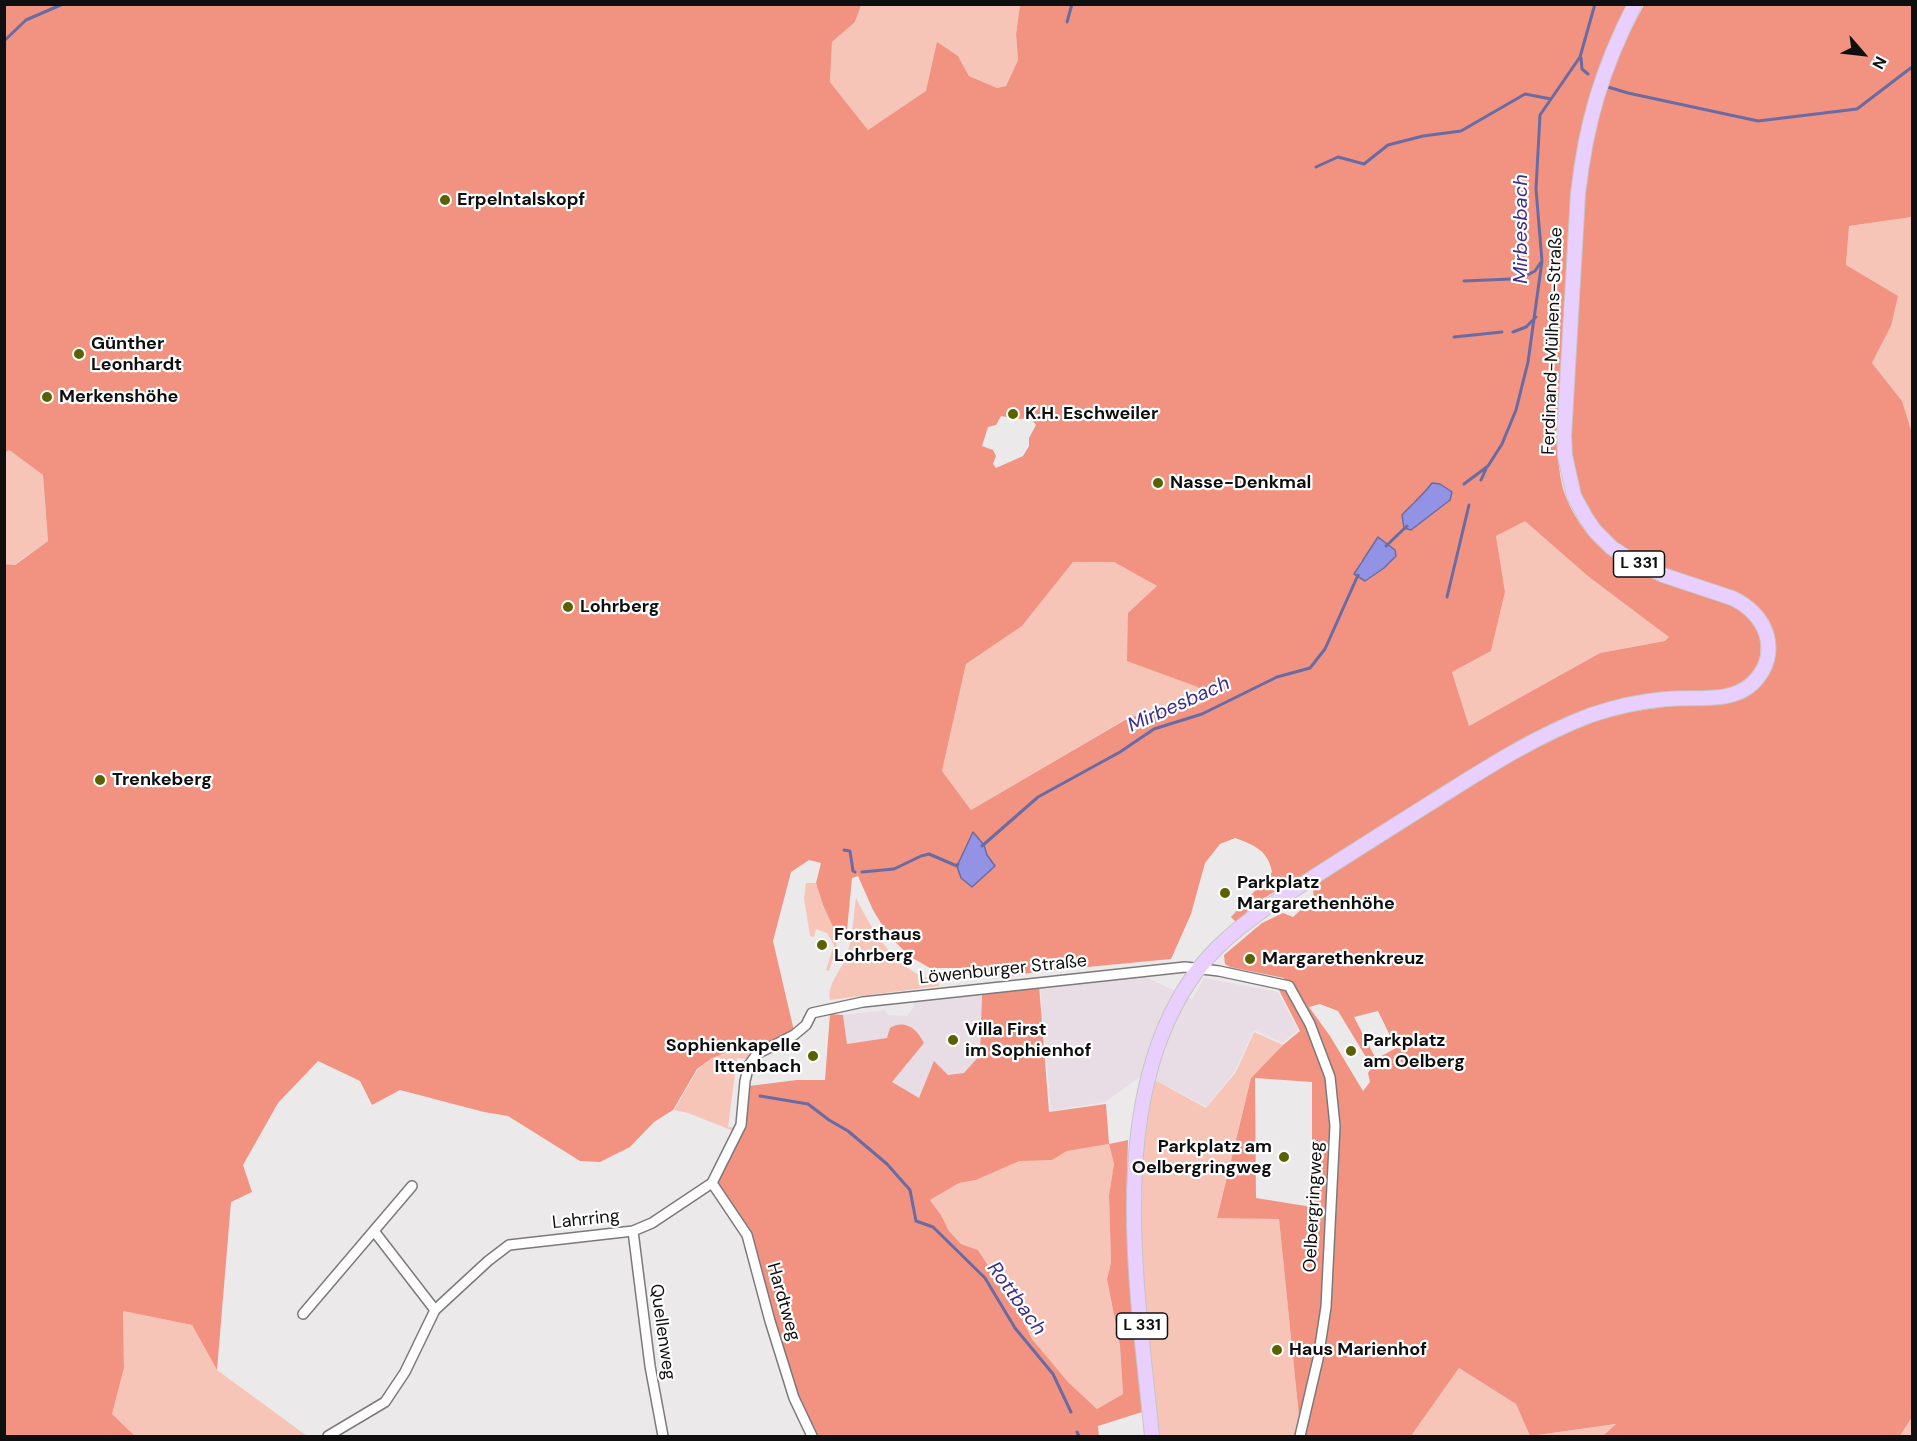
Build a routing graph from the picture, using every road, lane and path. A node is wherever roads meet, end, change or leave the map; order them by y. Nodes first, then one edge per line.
1 (1635, 4) edge
2 (1199, 968) junction
3 (1289, 986) joint
4 (812, 1013) joint
5 (712, 1183) junction
6 (412, 1186) dead end
7 (374, 1230) junction
8 (633, 1231) junction
9 (435, 1310) junction
10 (303, 1314) dead end
11 (328, 1437) edge
12 (663, 1437) edge
13 (812, 1437) edge
14 (1152, 1437) edge
15 (1300, 1437) edge

1 - 2 main road, Ferdinand-Mülhens-Straße / L 331
2 - 3 street, Löwenburger Straße
2 - 4 street, Löwenburger Straße
2 - 14 main road, L 331
3 - 15 street, Oelbergringweg
4 - 5 street, Lahrring
5 - 8 street, Lahrring
5 - 13 street, Hardtweg
6 - 7 street
7 - 9 street
7 - 10 street
8 - 9 street, Lahrring
8 - 12 street, Quellenweg
9 - 11 street, Lahrring

